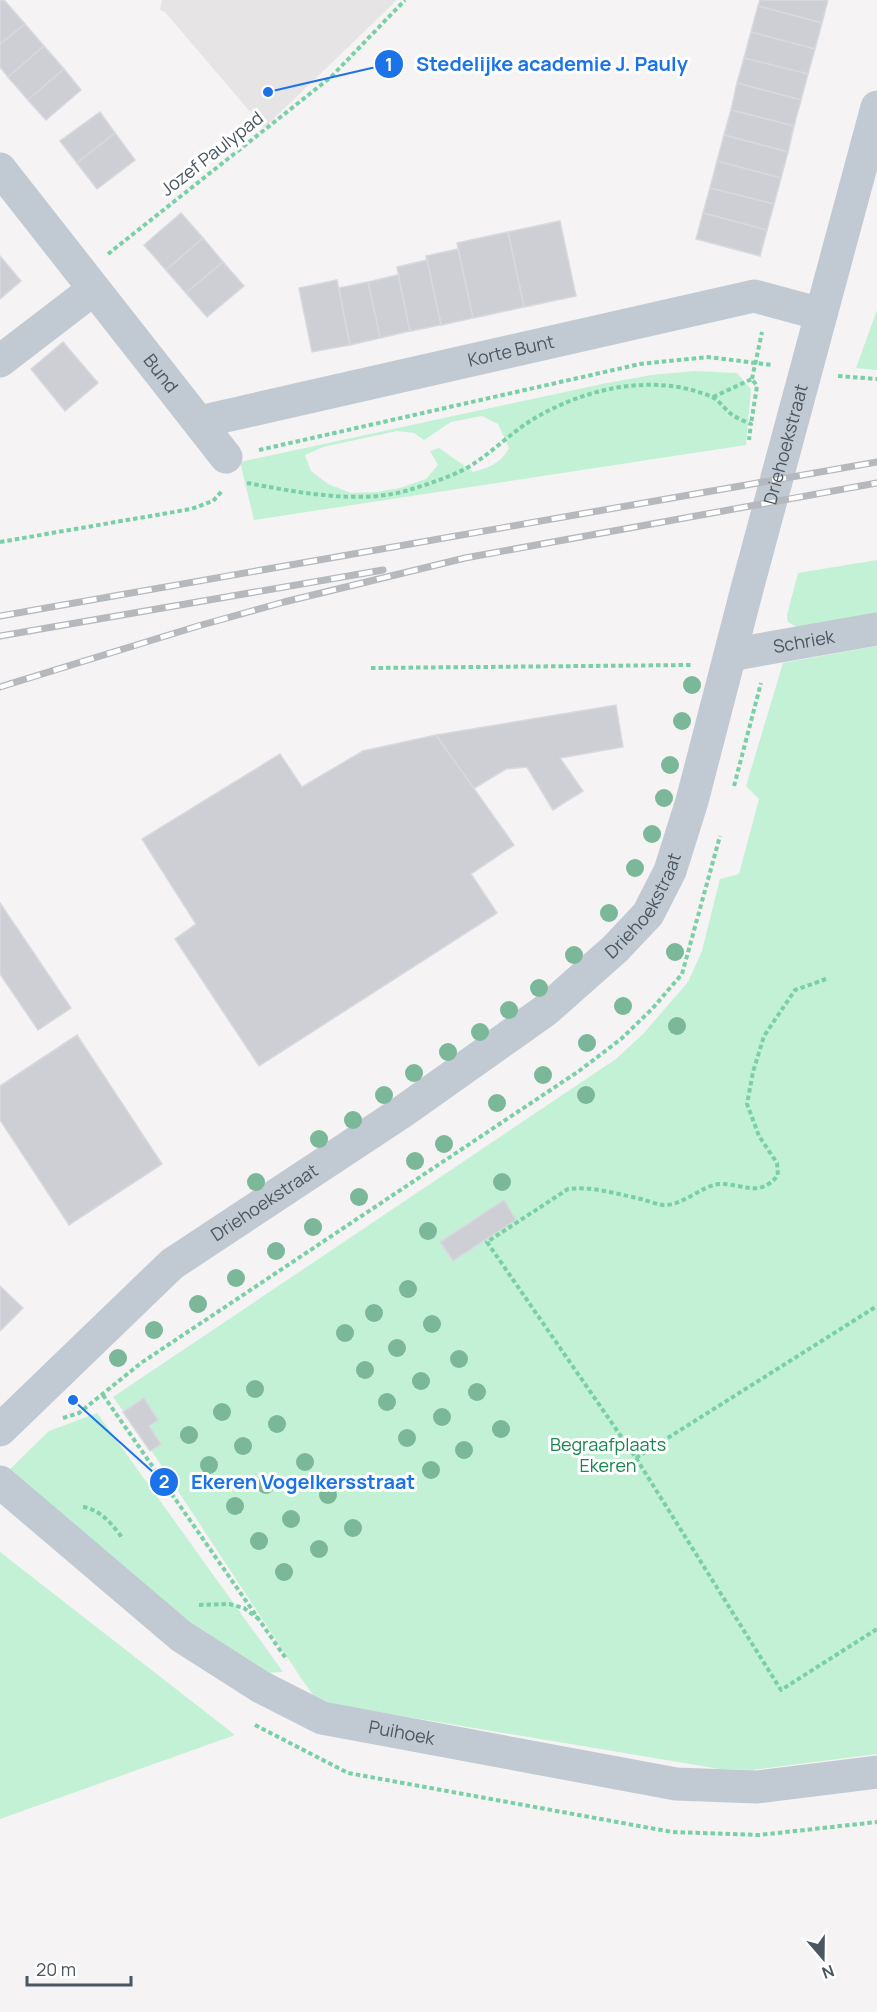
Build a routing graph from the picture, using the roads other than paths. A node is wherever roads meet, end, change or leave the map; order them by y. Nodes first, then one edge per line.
1 (877, 107) edge
2 (0, 169) edge
3 (89, 282) junction
4 (820, 314) junction
5 (0, 361) edge
6 (199, 422) junction
7 (227, 468) road end
8 (877, 629) edge
9 (730, 655) junction
10 (0, 1430) edge
11 (0, 1482) edge
12 (877, 1772) edge

1 - 4 street, Driehoekstraat
2 - 3 street, Bund
3 - 5 street
3 - 6 street, Bund
4 - 6 street, Korte Bunt
4 - 9 street, Driehoekstraat
6 - 7 street, Bund
8 - 9 street, Schriek
9 - 10 street, Driehoekstraat
11 - 12 street, Puihoek

